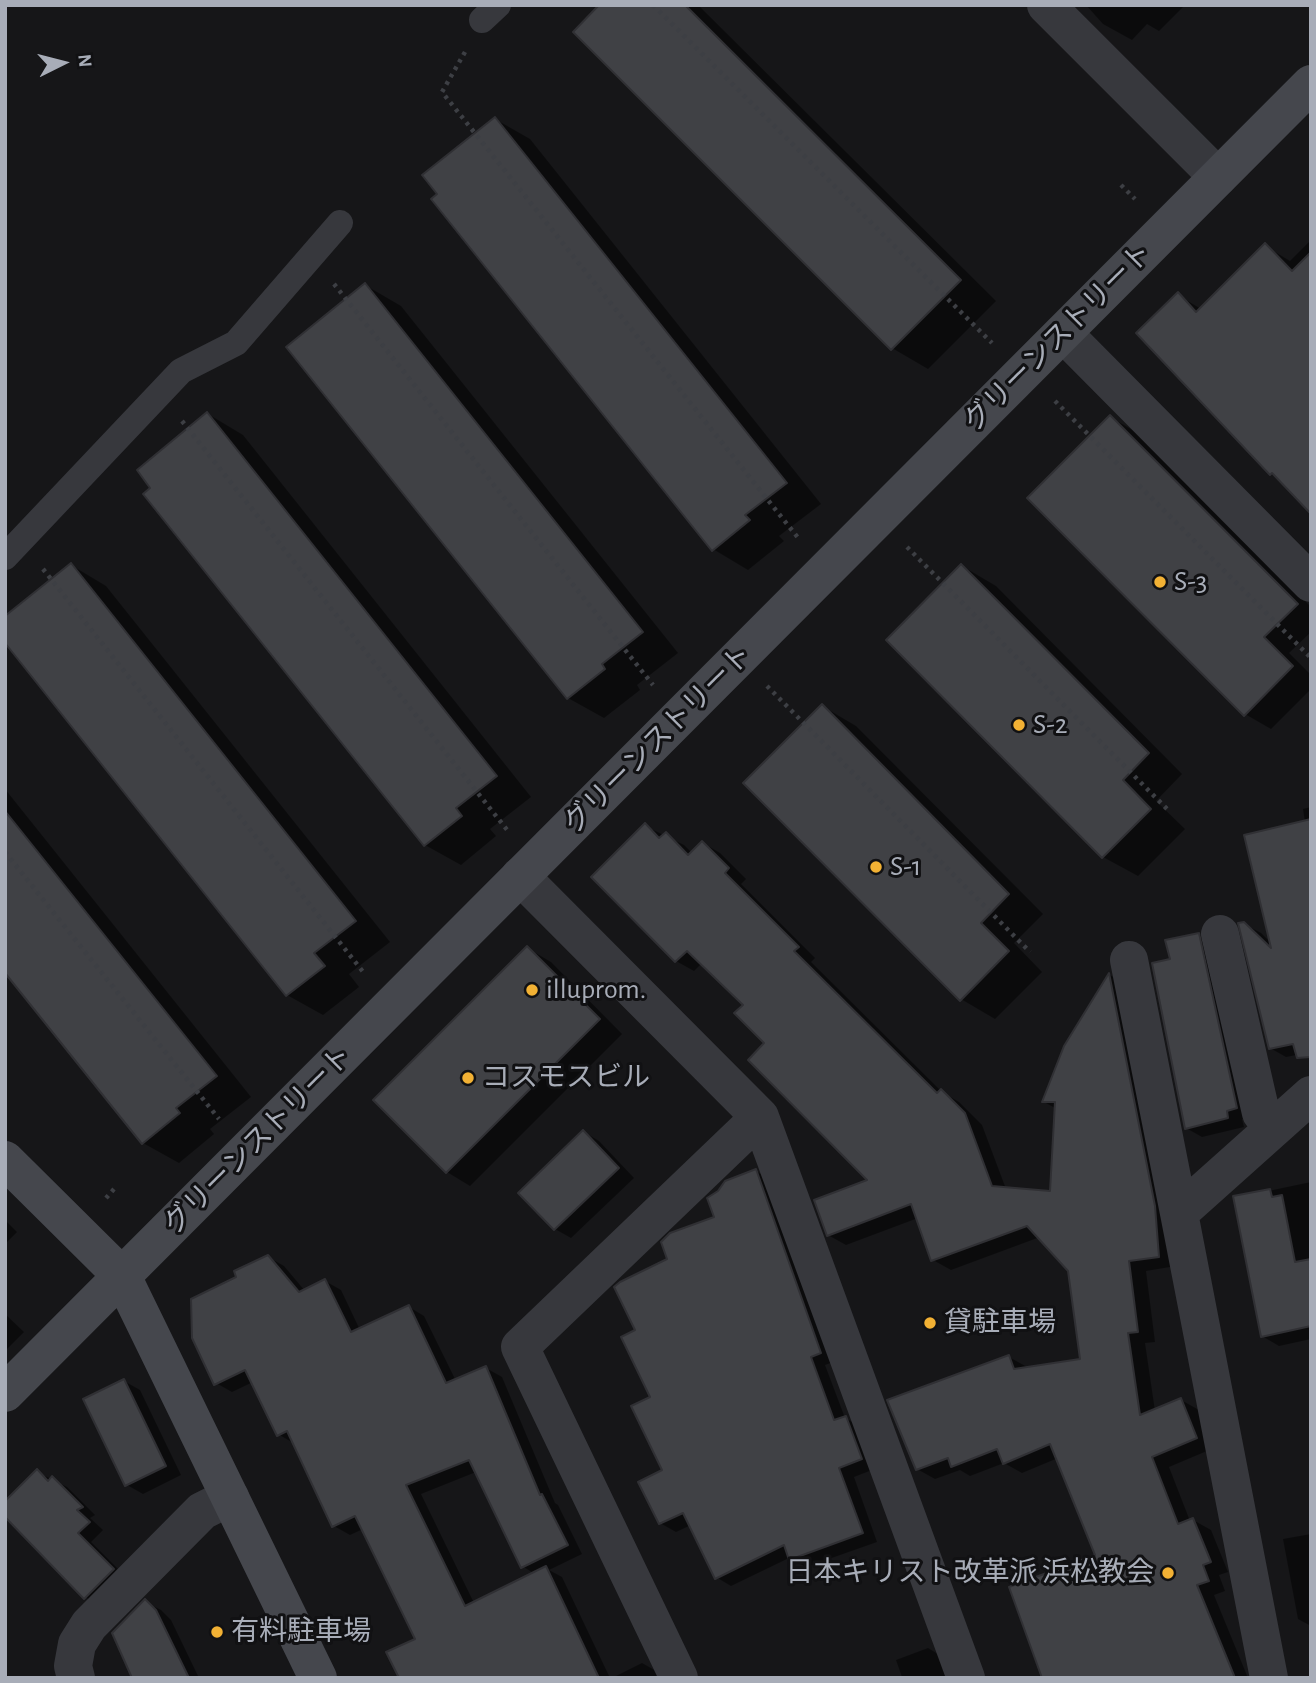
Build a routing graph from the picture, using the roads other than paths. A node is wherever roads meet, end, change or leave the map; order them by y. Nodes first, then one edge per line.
1 (1046, 5) edge
2 (1311, 84) edge
3 (1218, 177) junction
4 (340, 223) dead end
5 (1063, 333) junction
6 (5, 557) edge
7 (1306, 570) edge
8 (520, 876) junction
9 (1220, 934) dead end
10 (1129, 960) dead end
11 (1311, 1095) edge
12 (760, 1117) junction
13 (1274, 1128) junction
14 (5, 1160) edge
15 (1179, 1213) junction
16 (122, 1276) junction
17 (5, 1393) edge
18 (230, 1497) junction
19 (76, 1678) edge
20 (318, 1678) edge
21 (679, 1678) edge
22 (966, 1678) edge
23 (1269, 1678) edge

1 - 3 street
2 - 3 street, グリーンストリート
3 - 5 street, グリーンストリート
4 - 6 lane
5 - 7 street
5 - 8 street, グリーンストリート
8 - 12 street
8 - 16 street, グリーンストリート
9 - 13 street
10 - 15 street
11 - 13 street
12 - 21 street
12 - 22 street
13 - 15 street
14 - 16 street
15 - 23 street
16 - 17 street, グリーンストリート
16 - 18 street
18 - 19 street
18 - 20 street

